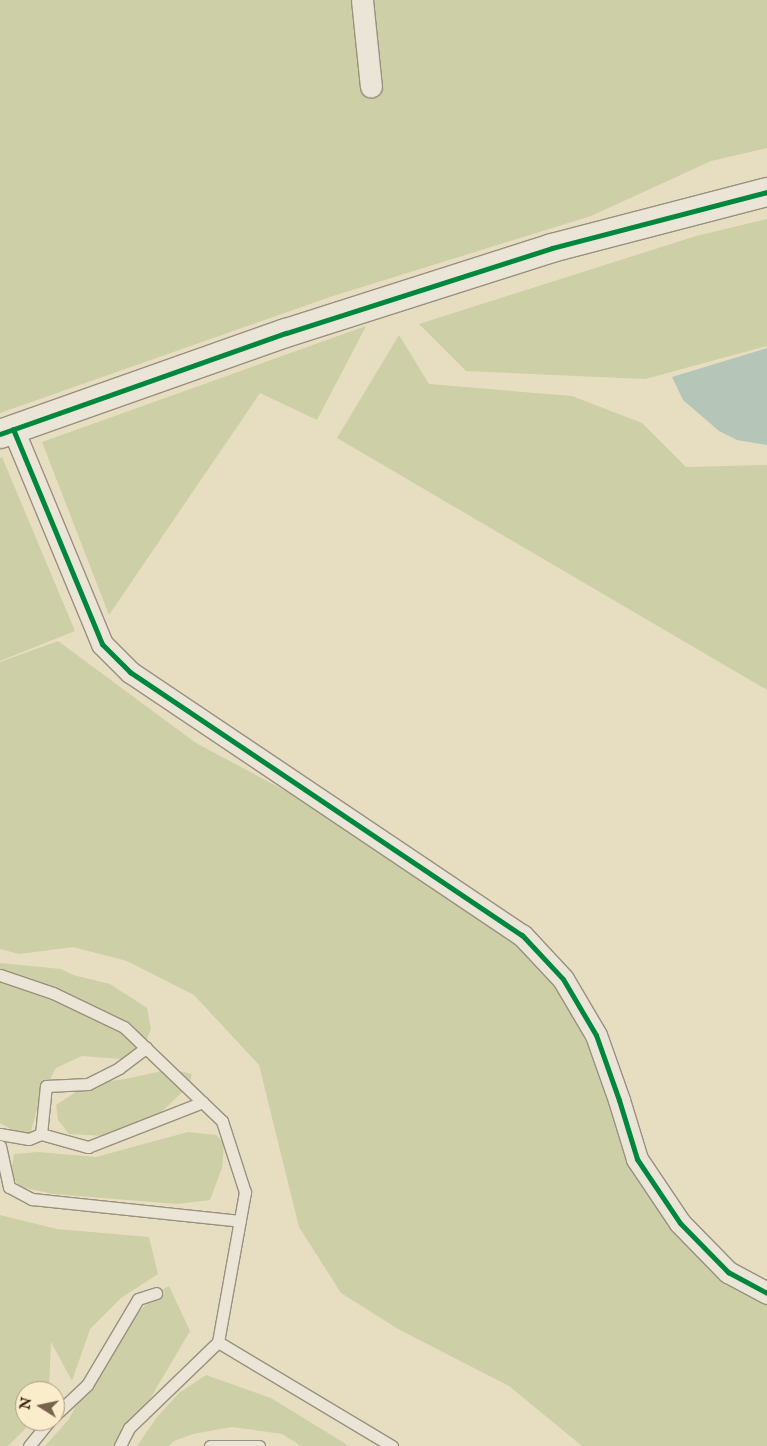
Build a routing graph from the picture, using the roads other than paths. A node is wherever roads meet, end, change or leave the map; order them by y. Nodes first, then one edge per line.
1 (362, 0) edge
2 (371, 88) dead end
3 (767, 192) edge
4 (6, 432) edge
5 (0, 975) edge
6 (146, 1048) junction
7 (202, 1102) junction
8 (0, 1134) edge
9 (41, 1134) junction
10 (0, 1146) edge
11 (240, 1221) junction
12 (767, 1292) edge
13 (156, 1293) dead end
14 (218, 1342) junction
15 (65, 1406) edge
16 (41, 1431) edge
17 (29, 1446) edge
18 (120, 1446) edge
19 (210, 1446) edge
20 (259, 1446) edge
21 (392, 1446) edge

1 - 2 street
3 - 4 street
4 - 12 street
5 - 6 lane
6 - 7 lane
6 - 9 lane
7 - 9 lane
7 - 11 lane
8 - 9 lane
10 - 11 lane
11 - 14 lane
13 - 15 lane
14 - 18 lane
14 - 21 lane
16 - 17 lane
19 - 20 lane

